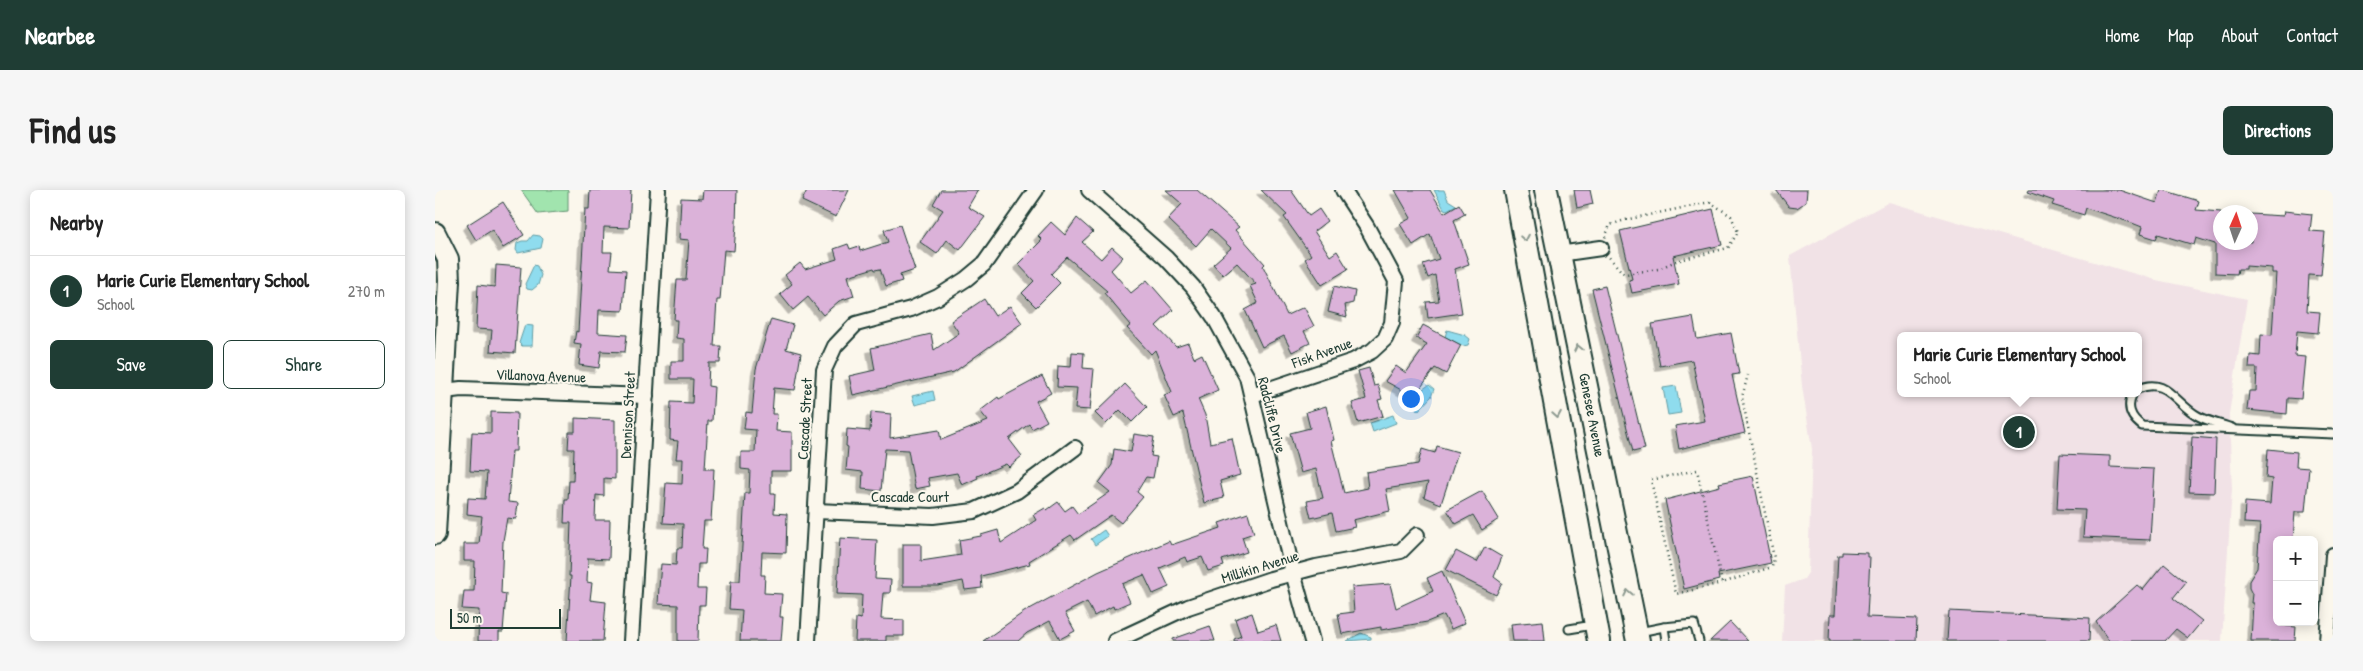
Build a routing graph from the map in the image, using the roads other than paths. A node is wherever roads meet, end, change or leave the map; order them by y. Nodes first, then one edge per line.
1 (658, 190) edge
2 (1036, 190) edge
3 (1089, 190) edge
4 (1343, 190) edge
5 (1516, 190) edge
6 (1546, 190) edge
7 (439, 239) edge
8 (1601, 248) dead end
9 (1559, 254) junction
10 (2142, 387) edge
11 (439, 392) edge
12 (1251, 395) junction
13 (646, 396) junction
14 (2132, 397) edge
15 (2235, 429) junction
16 (2333, 434) edge
17 (1075, 448) dead end
18 (816, 511) junction
19 (435, 534) edge
20 (1417, 535) dead end
21 (2333, 555) edge
22 (1293, 573) junction
23 (2332, 593) edge
24 (1664, 627) junction
25 (1569, 629) dead end
26 (1597, 633) edge
27 (1637, 637) edge
28 (631, 641) edge
29 (808, 641) edge
30 (1115, 641) edge
31 (1312, 641) edge
32 (1666, 641) edge
33 (1699, 641) edge
34 (2327, 641) edge

1 - 13 street, Dennison Street
2 - 18 street, Cascade Street
3 - 12 street, Radcliffe Drive
4 - 12 street, Fisk Avenue
5 -> 26 main road
6 - 9 main road, Genesee Avenue
7 - 11 street
8 - 9 street
27 -> 9 main road, Genesee Avenue
10 - 15 lane
11 - 13 street, Villanova Avenue
11 - 19 street
12 - 22 street, Radcliffe Drive
13 - 28 street, Dennison Street
14 - 15 lane
15 - 16 lane
17 - 18 street, Cascade Court
18 - 29 street, Cascade Street
20 - 22 street, Millikin Avenue
21 - 23 street
22 - 30 street, Millikin Avenue
22 - 31 street, Radcliffe Drive
23 - 34 street
24 - 27 lane
24 - 32 lane
24 - 33 lane
25 - 26 lane

